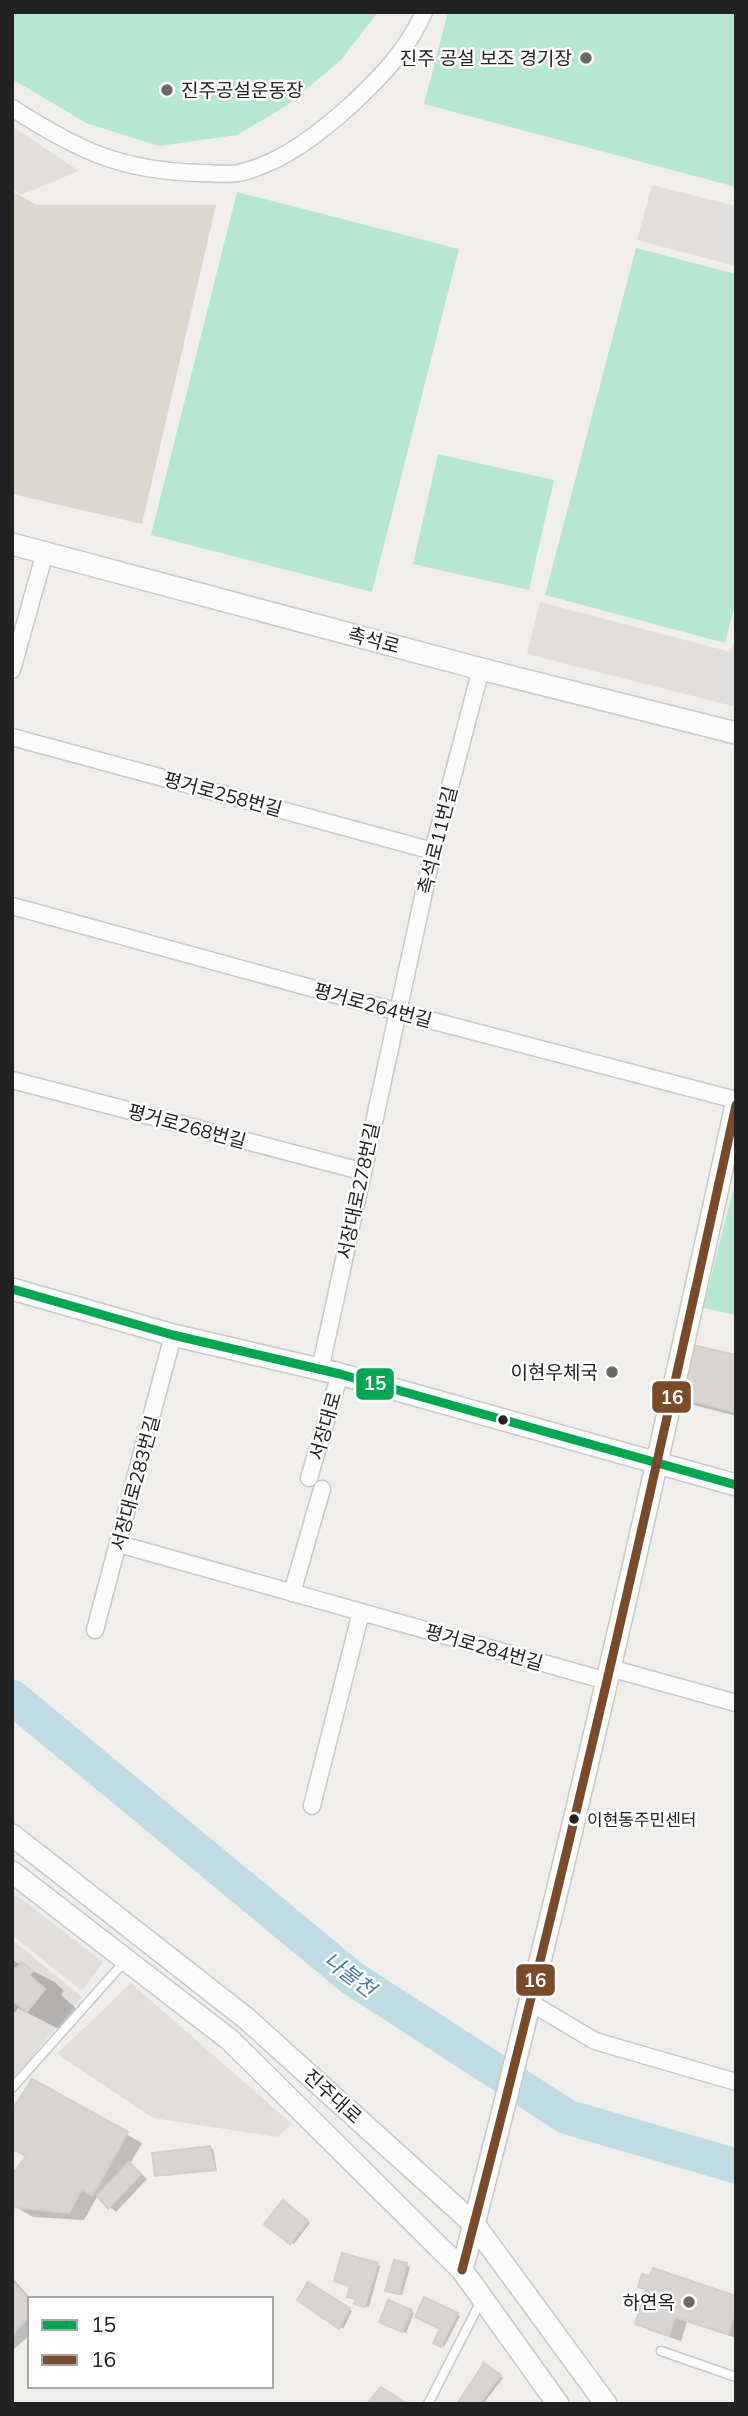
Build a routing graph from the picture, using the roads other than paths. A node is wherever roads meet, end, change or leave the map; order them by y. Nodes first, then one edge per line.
1 (424, 12) edge
2 (12, 108) edge
3 (12, 544) edge
4 (45, 552) junction
5 (481, 669) junction
6 (12, 670) edge
7 (736, 733) edge
8 (12, 737) edge
9 (433, 851) junction
10 (12, 906) edge
11 (399, 1012) junction
12 (12, 1080) edge
13 (736, 1102) edge
14 (361, 1171) junction
15 (12, 1289) edge
16 (173, 1335) junction
17 (330, 1372) junction
18 (658, 1464) junction
19 (309, 1478) dead end
20 (736, 1485) edge
21 (322, 1489) dead end
22 (119, 1544) junction
23 (292, 1593) junction
24 (361, 1612) junction
25 (95, 1630) dead end
26 (608, 1675) junction
27 (736, 1703) edge
28 (312, 1806) dead end
29 (12, 1835) edge
30 (12, 1872) edge
31 (126, 1959) junction
32 (531, 2003) junction
33 (736, 2082) edge
34 (12, 2088) edge
35 (474, 2224) junction
36 (462, 2270) junction
37 (482, 2299) junction
38 (661, 2351) dead end
39 (736, 2376) edge
40 (428, 2404) edge
41 (558, 2404) edge
42 (606, 2404) edge

1 - 2 street
3 - 4 street, 촉석로
4 - 5 street, 촉석로
4 - 6 street
5 - 7 street, 촉석로
5 - 9 street, 촉석로11번길
8 - 9 street, 평거로258번길
9 - 11 street, 촉석로11번길
10 - 11 street, 평거로264번길
11 - 13 street, 평거로264번길
11 - 14 street, 서장대로278번길
12 - 14 street, 평거로268번길
13 - 18 street
14 - 17 street, 서장대로278번길
15 - 16 street, 서장대로
16 - 17 street, 서장대로
16 - 22 street, 서장대로283번길
17 - 18 street, 서장대로
17 - 19 street, 서장대로
18 - 20 street, 서장대로
18 - 26 street
21 - 23 street
22 - 23 street, 평거로284번길
22 - 25 street, 서장대로283번길
23 - 24 street, 평거로284번길
24 - 26 street, 평거로284번길
24 - 28 street
26 - 27 street, 평거로284번길
26 - 32 street
29 - 35 street, 진주대로
30 - 31 street, 진주대로
31 - 34 lane
31 - 36 street, 진주대로
32 - 33 street
32 - 35 street
35 - 36 street
35 - 42 street, 진주대로
36 - 37 street, 진주대로
37 - 40 lane
37 - 41 street, 진주대로
38 - 39 lane

